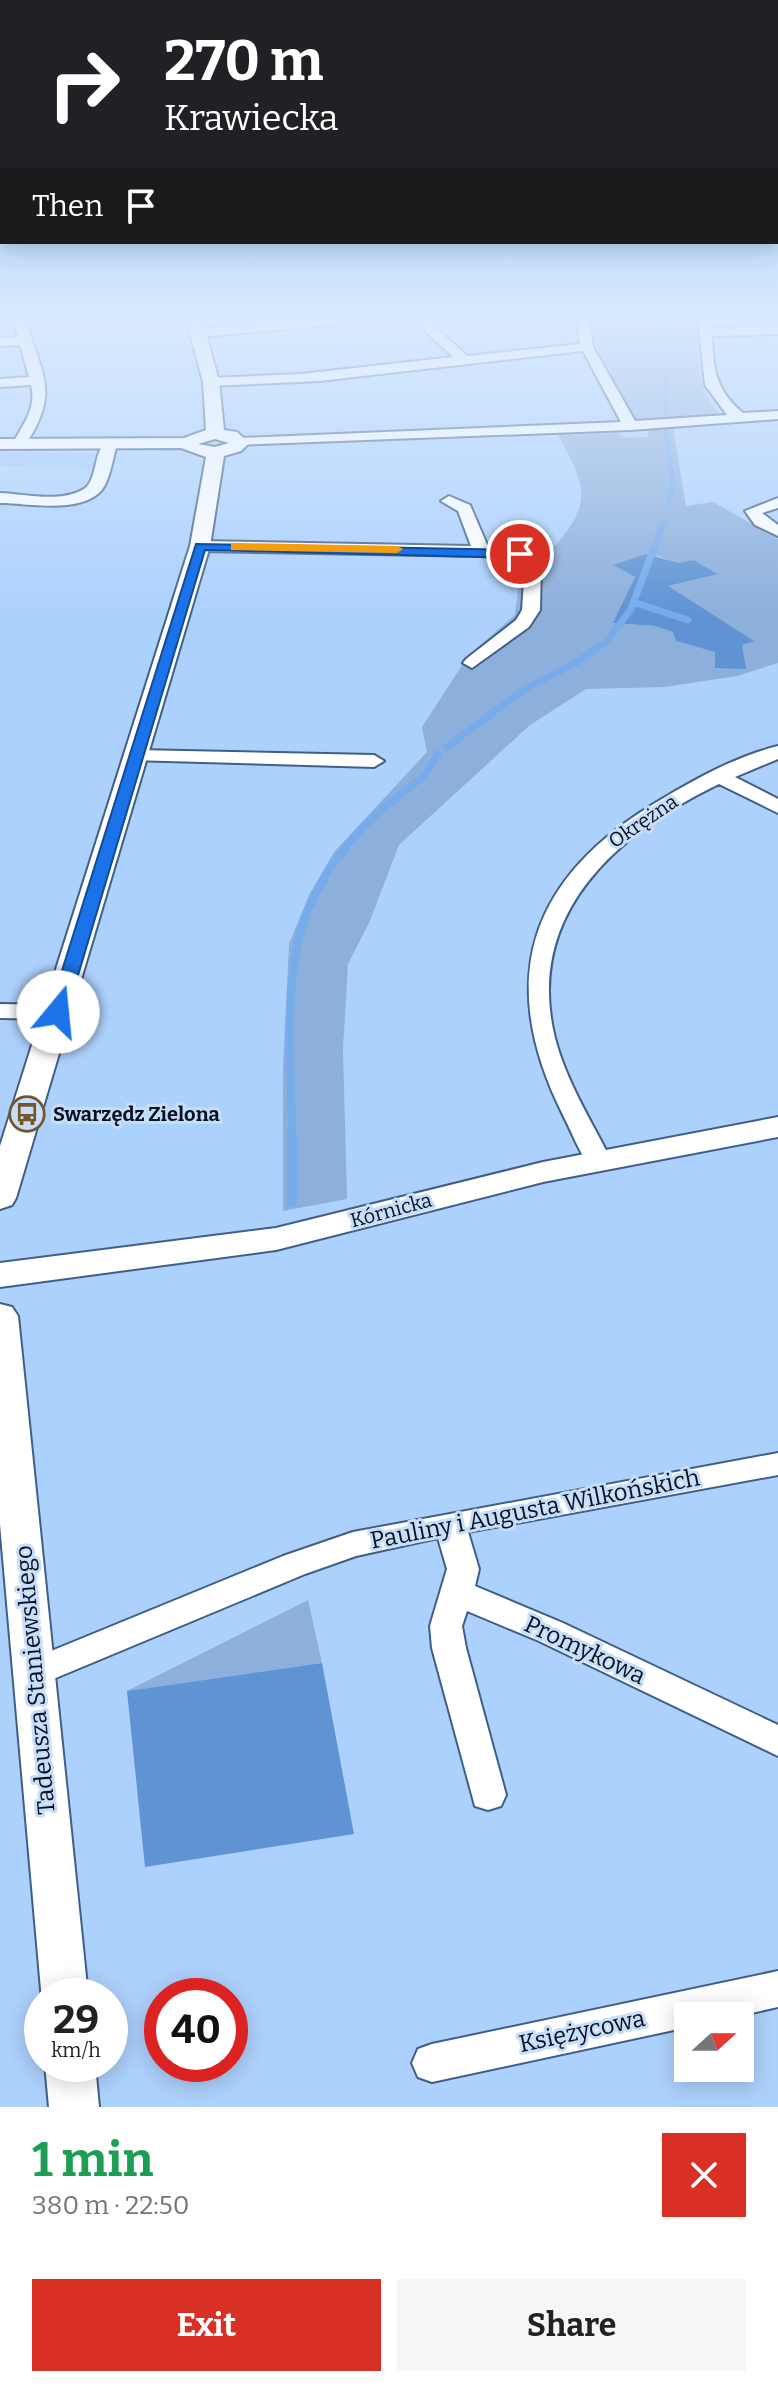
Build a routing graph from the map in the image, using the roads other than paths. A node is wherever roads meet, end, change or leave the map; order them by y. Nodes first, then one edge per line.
1 (32, 416) edge
2 (213, 416) edge
3 (625, 416) edge
4 (761, 416) edge
5 (740, 418) joint
6 (630, 426) junction
7 (240, 442) joint
8 (215, 443) junction
9 (9, 444) edge
10 (110, 444) junction
11 (4, 498) edge
12 (449, 501) dead end
13 (778, 503) edge
14 (0, 513) edge
15 (778, 531) edge
16 (200, 546) junction
17 (481, 551) junction
18 (472, 663) dead end
19 (778, 752) edge
20 (137, 756) junction
21 (374, 761) dead end
22 (718, 776) junction
23 (778, 807) edge
24 (0, 1011) edge
25 (58, 1012) junction
26 (778, 1127) edge
27 (598, 1160) junction
28 (0, 1198) edge
29 (0, 1275) edge
30 (0, 1316) edge
31 (778, 1464) edge
32 (450, 1523) junction
33 (457, 1593) junction
34 (34, 1673) junction
35 (778, 1741) edge
36 (488, 1795) dead end
37 (62, 1978) edge
38 (778, 1989) edge
39 (432, 2063) dead end
40 (72, 2082) edge
41 (74, 2107) edge

1 - 9 street
2 - 8 street
3 - 6 street
4 - 5 street
5 - 6 street
6 - 7 street
7 - 8 street
8 - 10 street
8 - 16 street
9 - 10 street
10 - 11 street
11 - 14 street
12 - 17 street
13 - 15 street
16 - 17 street
16 - 20 street
17 - 18 street
19 - 22 street, Okrężna
20 - 21 street
20 - 25 street
22 - 23 street
22 - 27 street, Okrężna
24 - 25 street
25 - 28 street
26 - 27 street, Kórnicka
27 - 29 street, Kórnicka
30 - 34 street, Tadeusza Staniewskiego
31 - 32 street, Pauliny i Augusta Wilkońskich
32 - 33 street
32 - 34 street, Pauliny i Augusta Wilkońskich
33 - 35 street, Promykowa
33 - 36 street
34 - 37 street, Tadeusza Staniewskiego
38 - 39 street, Księżycowa
40 - 41 street

